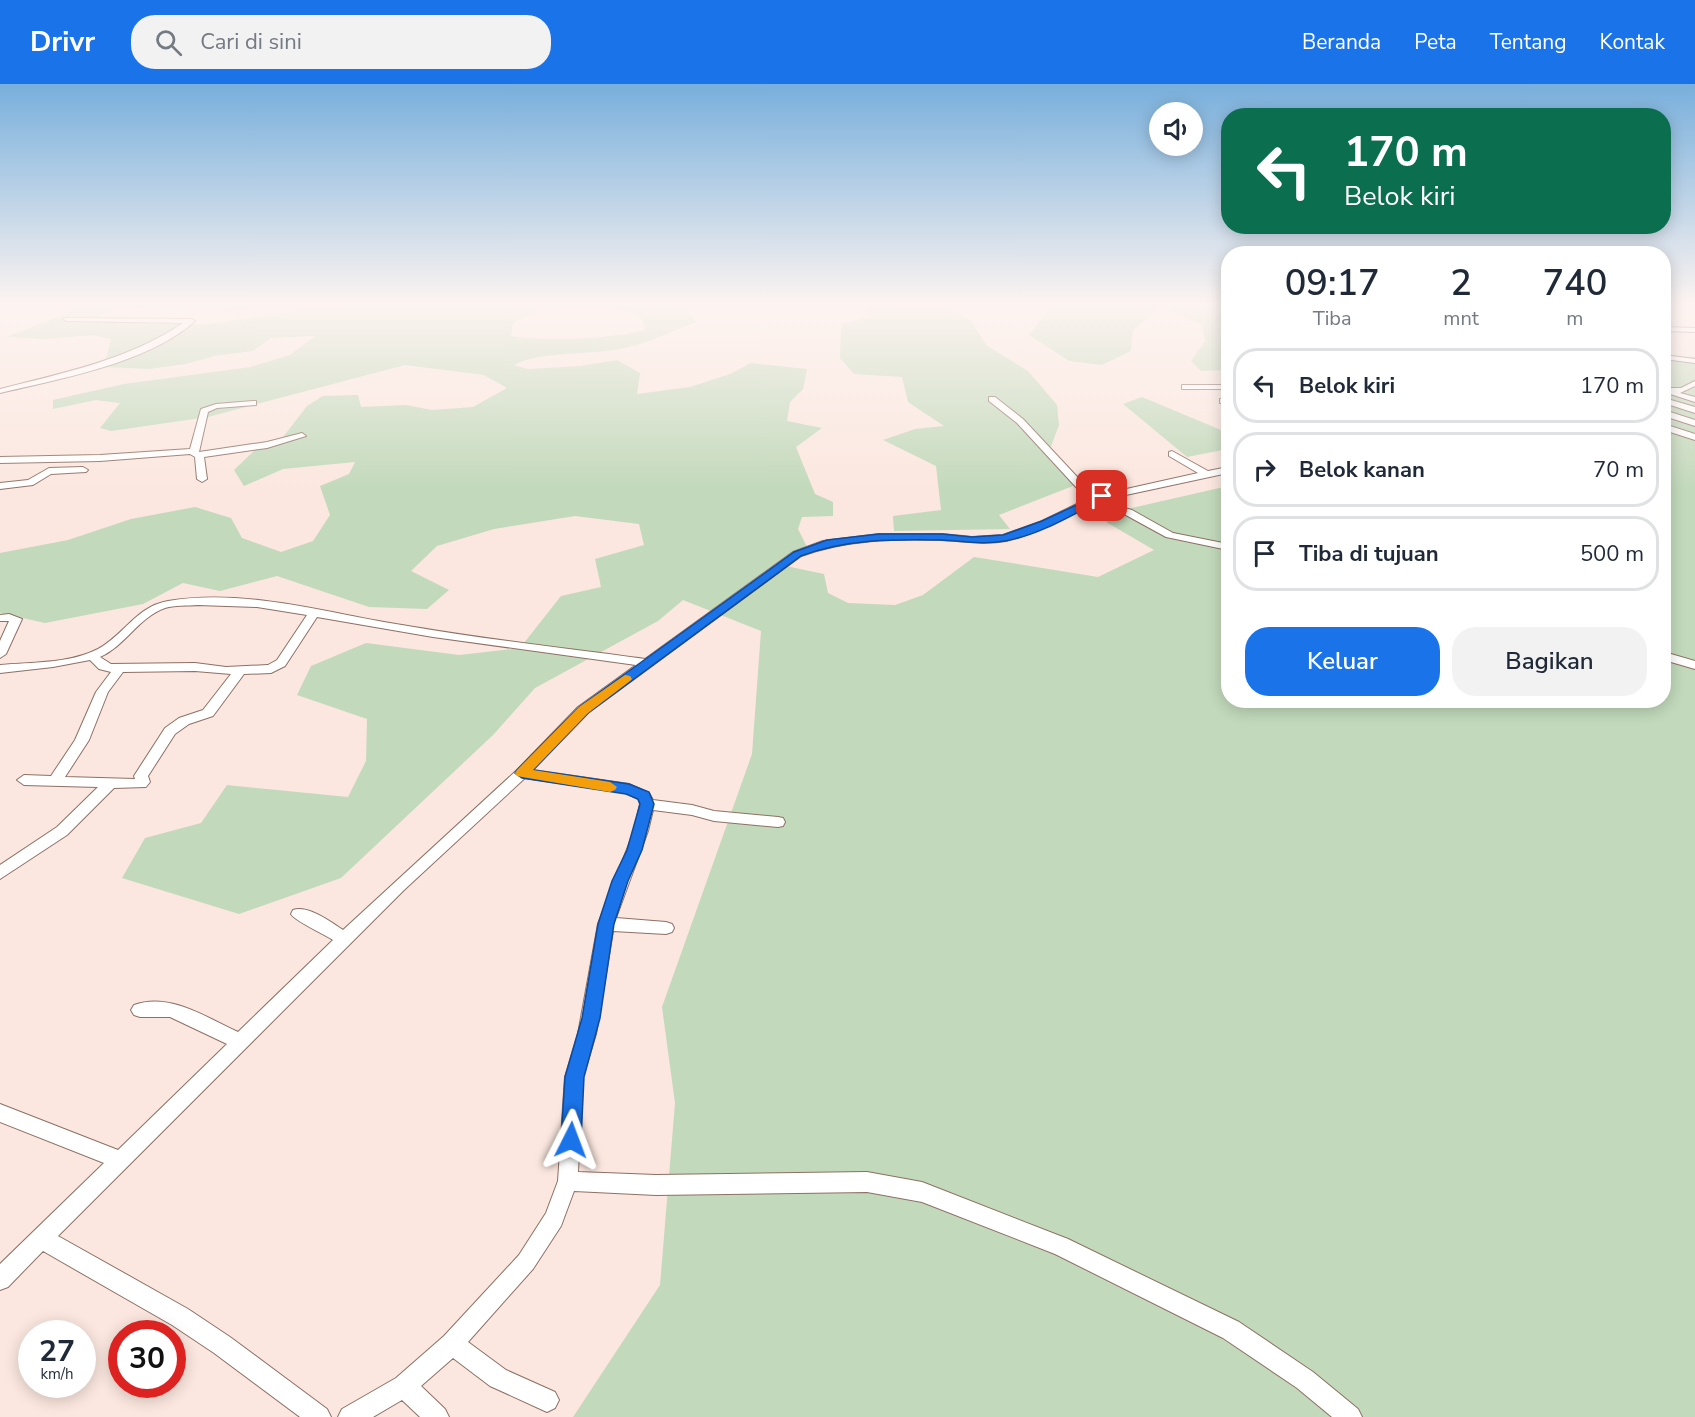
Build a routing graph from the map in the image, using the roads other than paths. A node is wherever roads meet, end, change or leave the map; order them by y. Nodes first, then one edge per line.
1 (89, 366) edge
2 (1695, 383) edge
3 (1185, 387) dead end
4 (1221, 387) edge
5 (0, 391) edge
6 (1671, 393) edge
7 (1671, 395) edge
8 (1671, 398) edge
9 (992, 399) dead end
10 (1695, 400) edge
11 (252, 403) dead end
12 (1695, 410) edge
13 (1671, 415) edge
14 (1695, 423) edge
15 (1671, 430) edge
16 (302, 436) dead end
17 (1695, 437) edge
18 (197, 453) junction
19 (1172, 454) dead end
20 (15, 459) junction
21 (0, 460) edge
22 (83, 470) dead end
23 (0, 472) edge
24 (1221, 472) edge
25 (1208, 475) junction
26 (202, 479) dead end
27 (0, 486) edge
28 (1091, 501) junction
29 (1221, 546) edge
30 (314, 614) junction
31 (0, 618) edge
32 (0, 654) edge
33 (93, 656) junction
34 (1671, 658) edge
35 (646, 663) junction
36 (1695, 665) edge
37 (0, 669) edge
38 (120, 669) junction
39 (241, 670) junction
40 (522, 773) junction
41 (24, 780) dead end
42 (55, 782) junction
43 (110, 784) junction
44 (647, 804) junction
45 (778, 822) dead end
46 (0, 873) edge
47 (299, 914) dead end
48 (606, 924) junction
49 (666, 928) dead end
50 (345, 940) junction
51 (140, 1010) dead end
52 (241, 1042) junction
53 (0, 1113) edge
54 (120, 1160) junction
55 (568, 1181) junction
56 (40, 1238) junction
57 (0, 1279) edge
58 (452, 1344) junction
59 (404, 1386) junction
60 (547, 1400) dead end
61 (319, 1417) edge
62 (350, 1417) edge
63 (437, 1417) edge
64 (1350, 1417) edge

1 - 5 street
2 - 6 street
3 - 4 street
7 - 10 street
8 - 12 street
9 - 28 street
11 - 18 street
13 - 14 street
15 - 17 street
16 - 18 street
18 - 20 street
18 - 26 street
19 - 25 street
20 - 21 street
20 - 23 street
22 - 27 street
24 - 25 street
25 - 28 street
28 - 29 street
28 - 35 street
30 - 33 street
30 - 35 street
30 - 39 street
31 - 32 street
33 - 37 street
33 - 38 street
34 - 36 street
35 - 40 street
38 - 39 street
38 - 42 street
39 - 43 street
40 - 44 street
40 - 50 street
41 - 42 street
42 - 43 street
43 - 46 street
44 - 45 street
44 - 48 street
47 - 50 street
48 - 49 street
48 - 55 street
50 - 52 street
51 - 52 street
52 - 54 street
53 - 54 street
54 - 56 street
55 - 58 street
55 - 64 street
56 - 57 street
56 - 61 street
58 - 59 street
58 - 60 street
59 - 62 street
59 - 63 street

